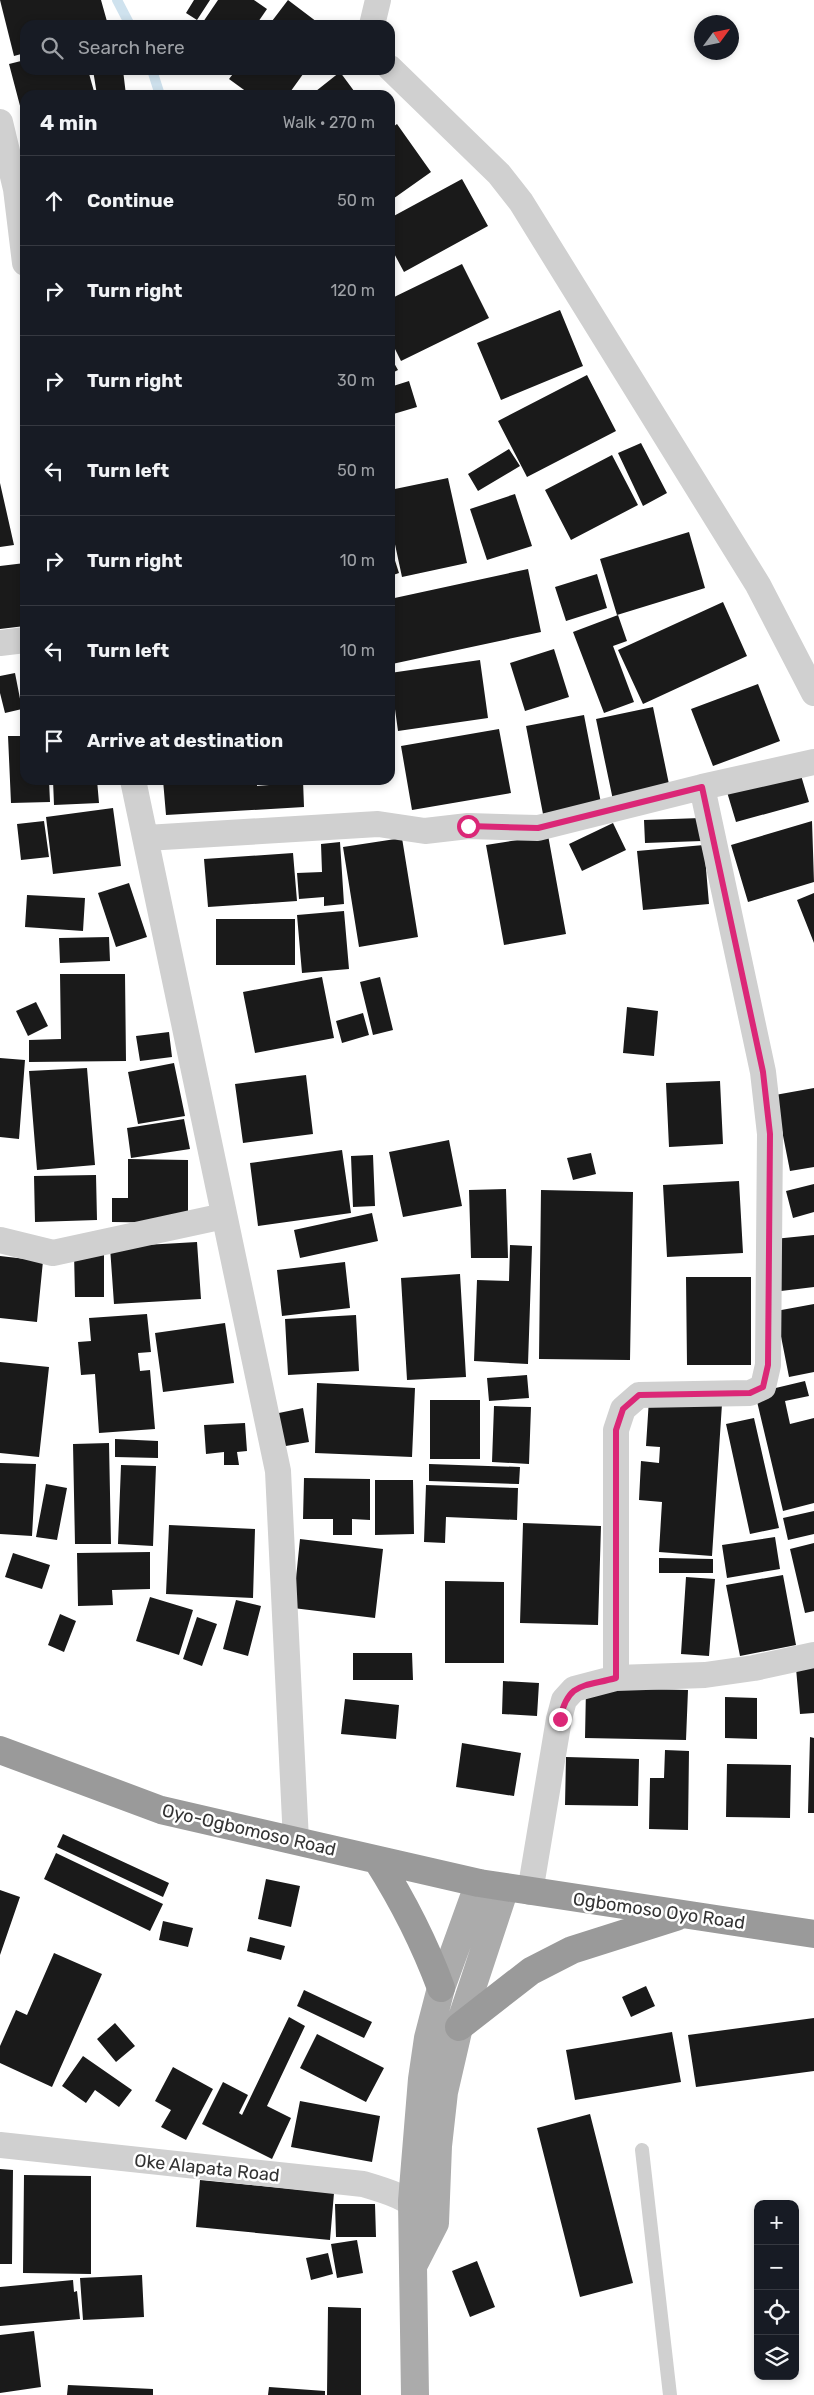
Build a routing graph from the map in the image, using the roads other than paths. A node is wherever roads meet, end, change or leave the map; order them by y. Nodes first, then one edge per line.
1 (378, 0) edge
2 (373, 20) edge
3 (395, 73) edge
4 (0, 122) edge
5 (20, 222) edge
6 (20, 641) edge
7 (0, 643) edge
8 (814, 693) edge
9 (814, 762) edge
10 (134, 785) edge
11 (702, 787) junction
12 (146, 838) junction
13 (224, 1216) junction
14 (0, 1240) edge
15 (814, 1655) edge
16 (616, 1678) junction
17 (0, 1750) edge
18 (296, 1841) junction
19 (377, 1860) junction
20 (505, 1888) junction
21 (685, 1914) junction
22 (814, 1934) edge
23 (441, 1988) junction
24 (460, 2028) junction
25 (0, 2145) edge
26 (642, 2150) dead end
27 (412, 2201) junction
28 (435, 2223) junction
29 (411, 2270) junction
30 (415, 2395) edge
31 (670, 2395) edge

1 - 2 street
3 - 8 street
4 - 5 street
6 - 7 street
9 - 11 street
10 - 12 street
11 - 12 street
11 - 16 street
12 - 13 street
13 - 14 street
13 - 18 street
15 - 16 street
16 - 20 street
17 - 18 highway, Oyo-Ogbomoso Road
18 - 19 highway, Oyo-Ogbomoso Road
19 - 20 highway, Oyo-Ogbomoso Road
19 - 23 highway
20 - 21 highway, Ogbomoso Oyo Road
20 - 23 main road
20 - 24 main road
21 - 22 highway, Ogbomoso Oyo Road
21 - 24 highway
23 - 27 main road
24 - 28 main road
25 - 27 street, Oke Alapata Road
26 - 31 lane
27 - 28 street
27 - 29 main road
28 - 29 main road
29 - 30 main road

